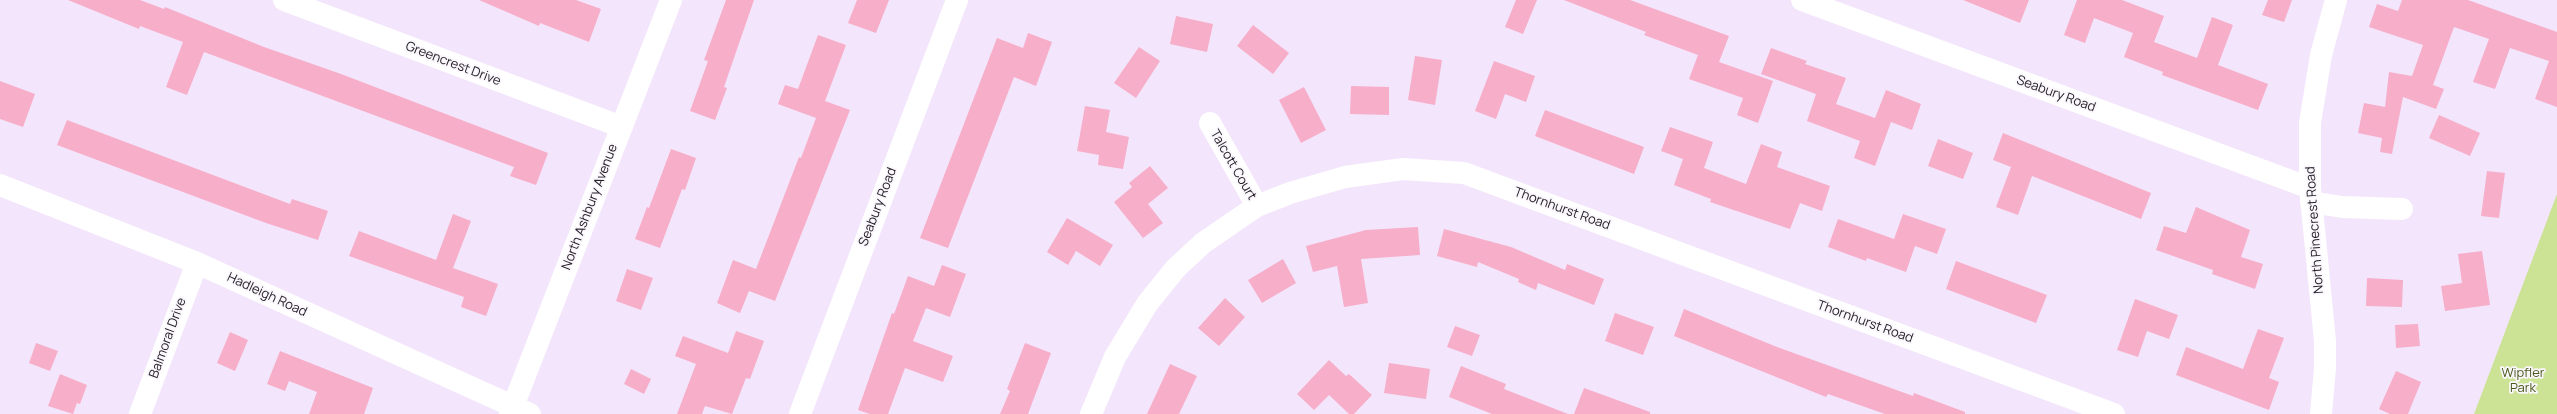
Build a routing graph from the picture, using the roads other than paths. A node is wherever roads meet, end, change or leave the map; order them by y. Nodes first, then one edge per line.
1 (284, 0) edge
2 (671, 0) edge
3 (957, 0) edge
4 (1802, 0) edge
5 (2336, 0) edge
6 (1210, 123) dead end
7 (622, 127) junction
8 (0, 185) edge
9 (2311, 195) junction
10 (1257, 206) junction
11 (2402, 209) dead end
12 (196, 263) junction
13 (517, 412) edge
14 (140, 414) edge
15 (800, 414) edge
16 (1091, 414) edge
17 (2114, 414) edge
18 (2320, 414) edge

1 - 7 street, Greencrest Drive
2 - 7 street, North Ashbury Avenue
3 - 15 street, Seabury Road
4 - 9 street, Seabury Road
5 - 9 street, North Pinecrest Road
6 - 10 street, Talcott Court
7 - 13 street, North Ashbury Avenue
8 - 12 street, Hadleigh Road
9 - 11 street, Seabury Road
9 - 18 street, North Pinecrest Road
10 - 16 street, Thornhurst Road
10 - 17 street, Thornhurst Road
12 - 13 street, Hadleigh Road
12 - 14 street, Balmoral Drive

